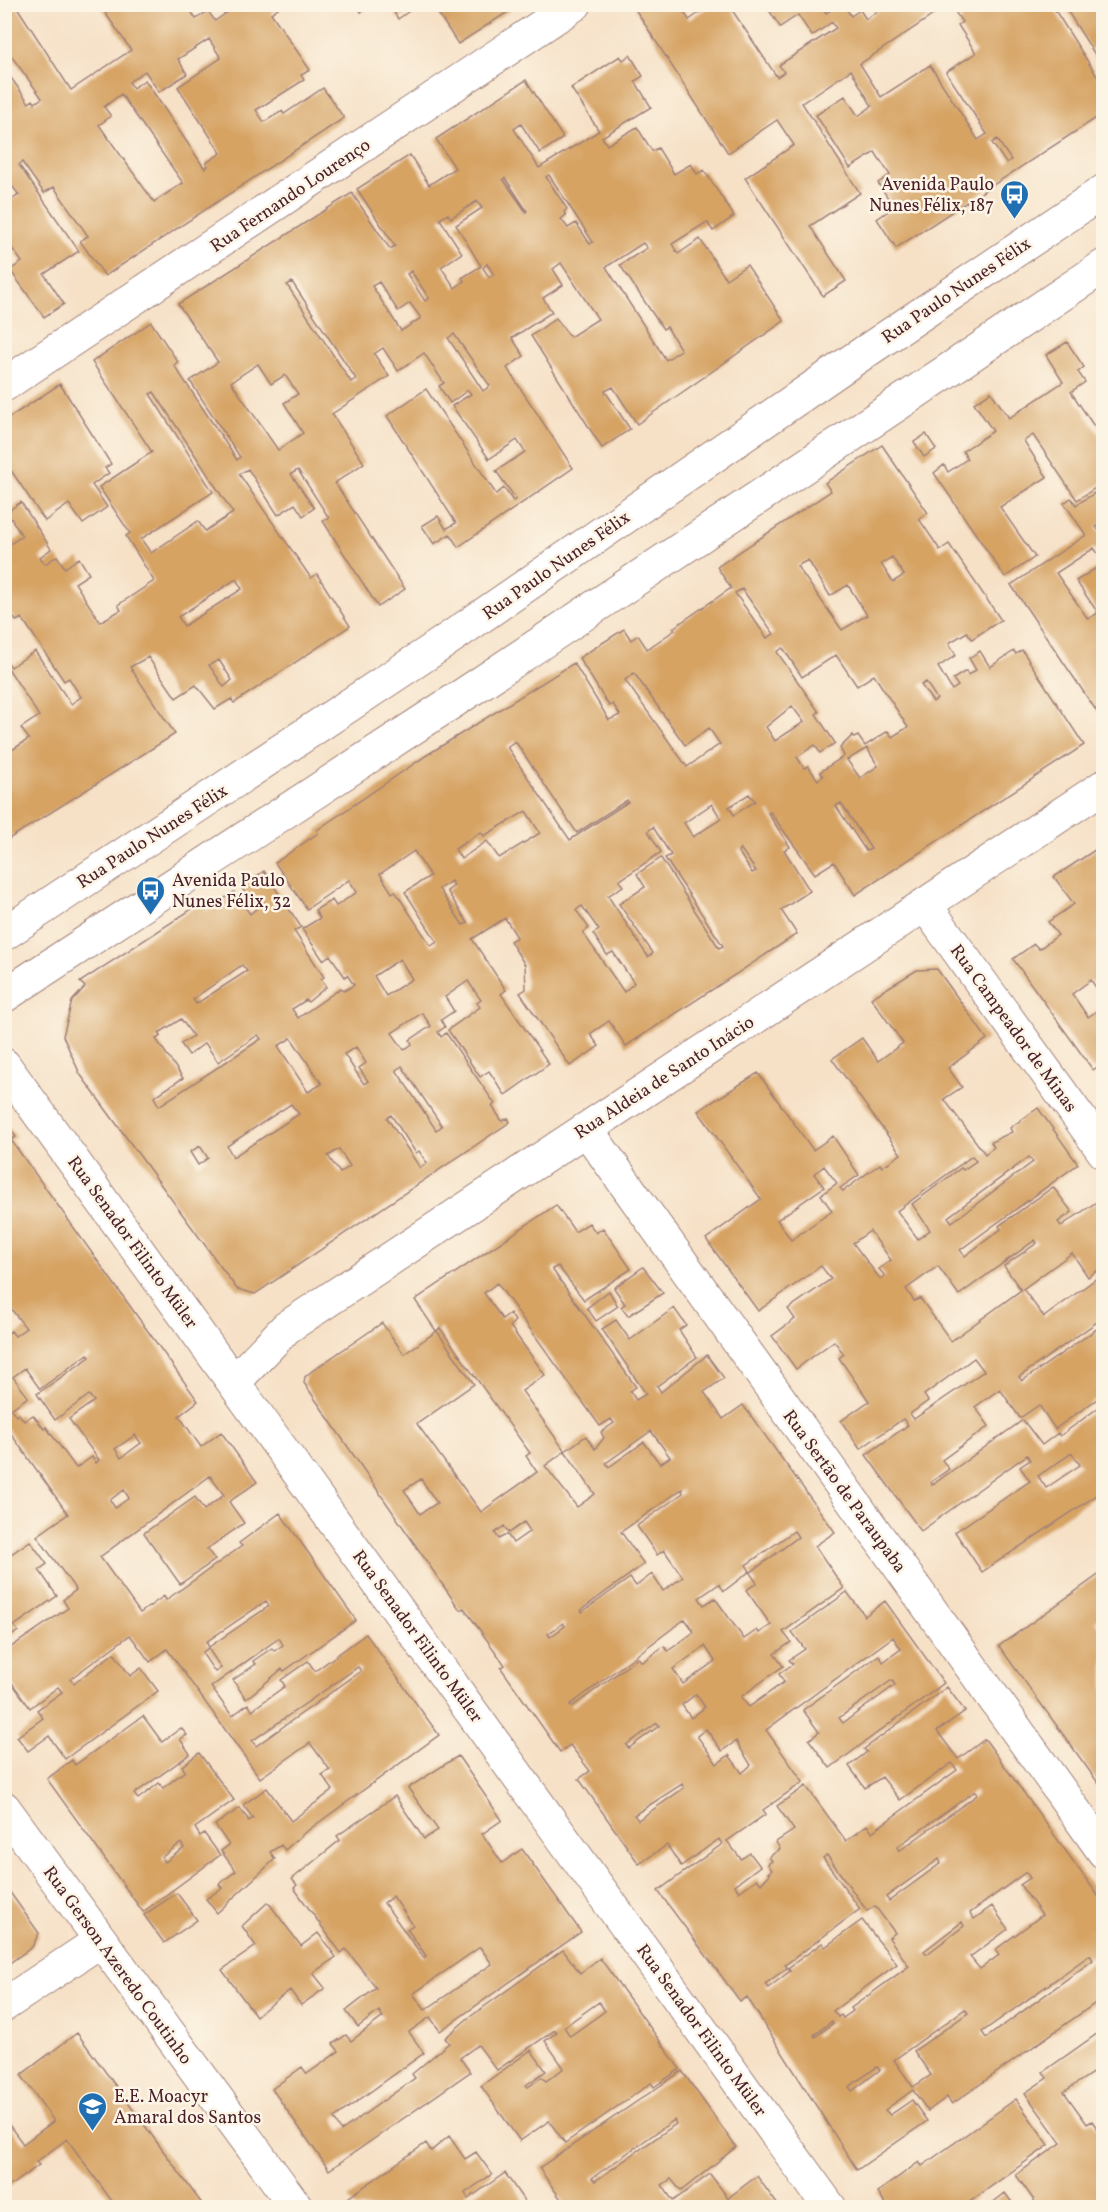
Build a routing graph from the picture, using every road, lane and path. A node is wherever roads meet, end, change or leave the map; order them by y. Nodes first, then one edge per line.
1 (575, 4) edge
2 (1104, 191) edge
3 (1104, 266) edge
4 (4, 385) edge
5 (1104, 786) edge
6 (925, 905) junction
7 (4, 934) edge
8 (4, 996) edge
9 (4, 1065) edge
10 (586, 1129) junction
11 (1104, 1152) edge
12 (235, 1382) junction
13 (4, 1808) edge
14 (1104, 1852) edge
15 (100, 1941) junction
16 (4, 2005) edge
17 (297, 2208) edge
18 (830, 2208) edge

1 - 4 street, Rua Fernando Lourenço
2 - 7 street, Rua Paulo Nunes Félix
3 - 8 street
5 - 6 street, Rua Aldeia de Santo Inácio
6 - 10 street, Rua Aldeia de Santo Inácio
6 - 11 street, Rua Campeador de Minas
9 - 12 street, Rua Senador Filinto Müler
10 - 12 street, Rua Aldeia de Santo Inácio
10 - 14 street, Rua Sertão de Paraupaba
12 - 18 street, Rua Senador Filinto Müler
13 - 15 street, Rua Gerson Azeredo Coutinho
15 - 16 street
15 - 17 street, Rua Gerson Azeredo Coutinho

